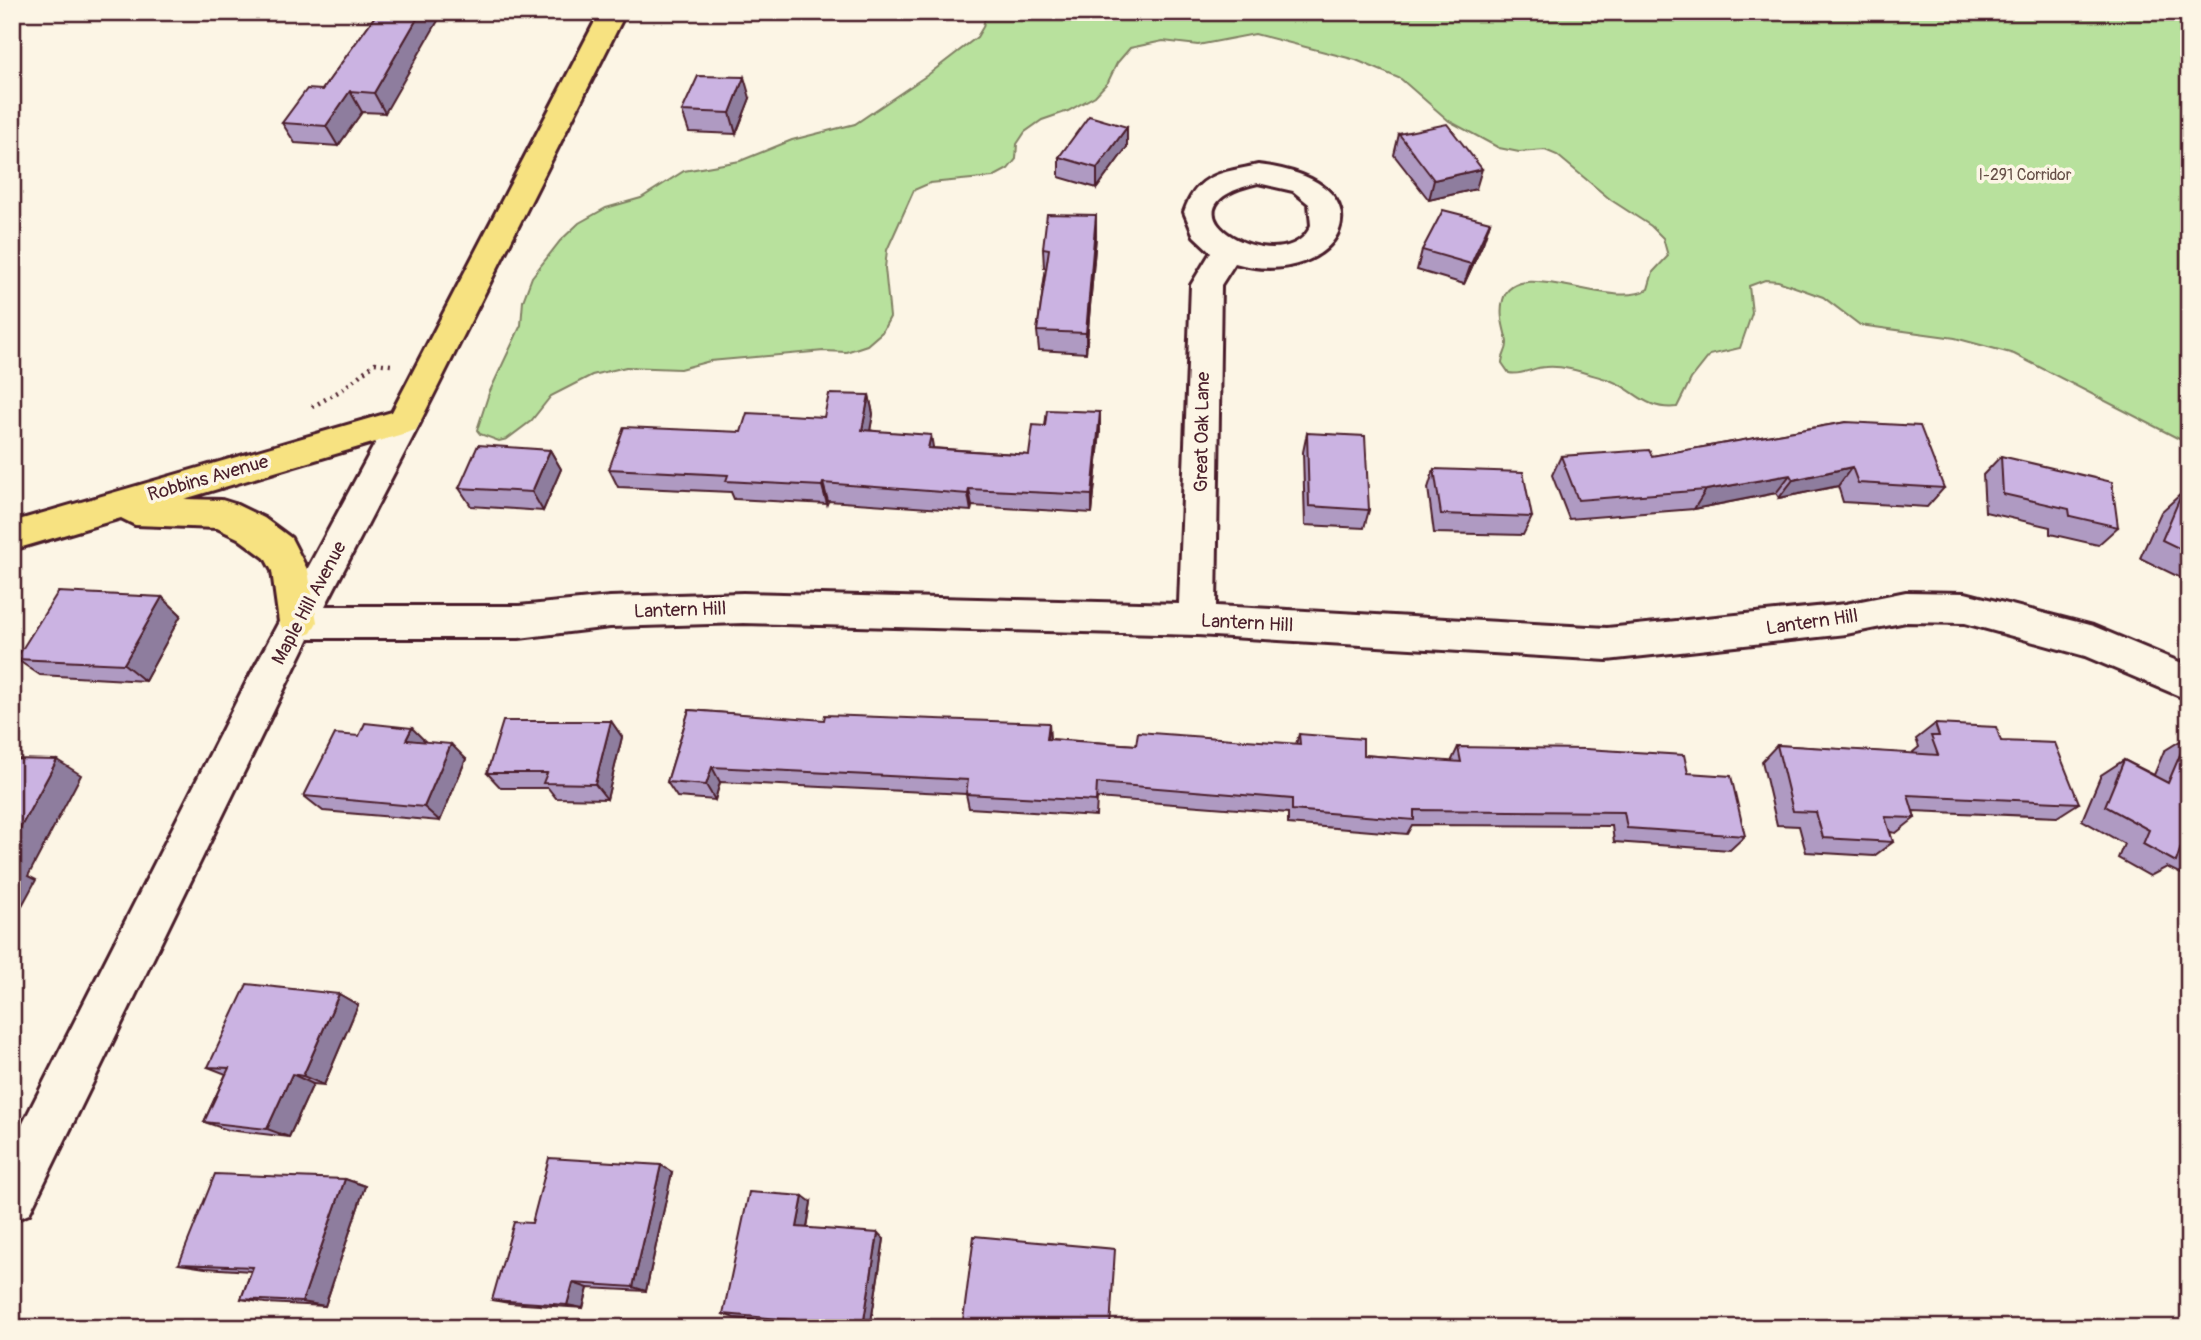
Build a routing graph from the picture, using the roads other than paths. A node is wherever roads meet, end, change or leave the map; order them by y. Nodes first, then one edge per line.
1 (613, 12) edge
2 (1227, 250) dead end
3 (404, 421) junction
4 (94, 511) junction
5 (12, 536) edge
6 (1197, 620) junction
7 (298, 622) junction
8 (2185, 682) edge
9 (12, 1197) edge

1 - 3 main road, Maple Hill Avenue
2 - 6 street, Great Oak Lane
3 - 4 main road, Robbins Avenue
3 - 7 street, Maple Hill Avenue
4 - 5 main road, Robbins Avenue
4 - 7 main road
6 - 7 street, Lantern Hill
6 - 8 street, Lantern Hill
7 - 9 street, Maple Hill Avenue

